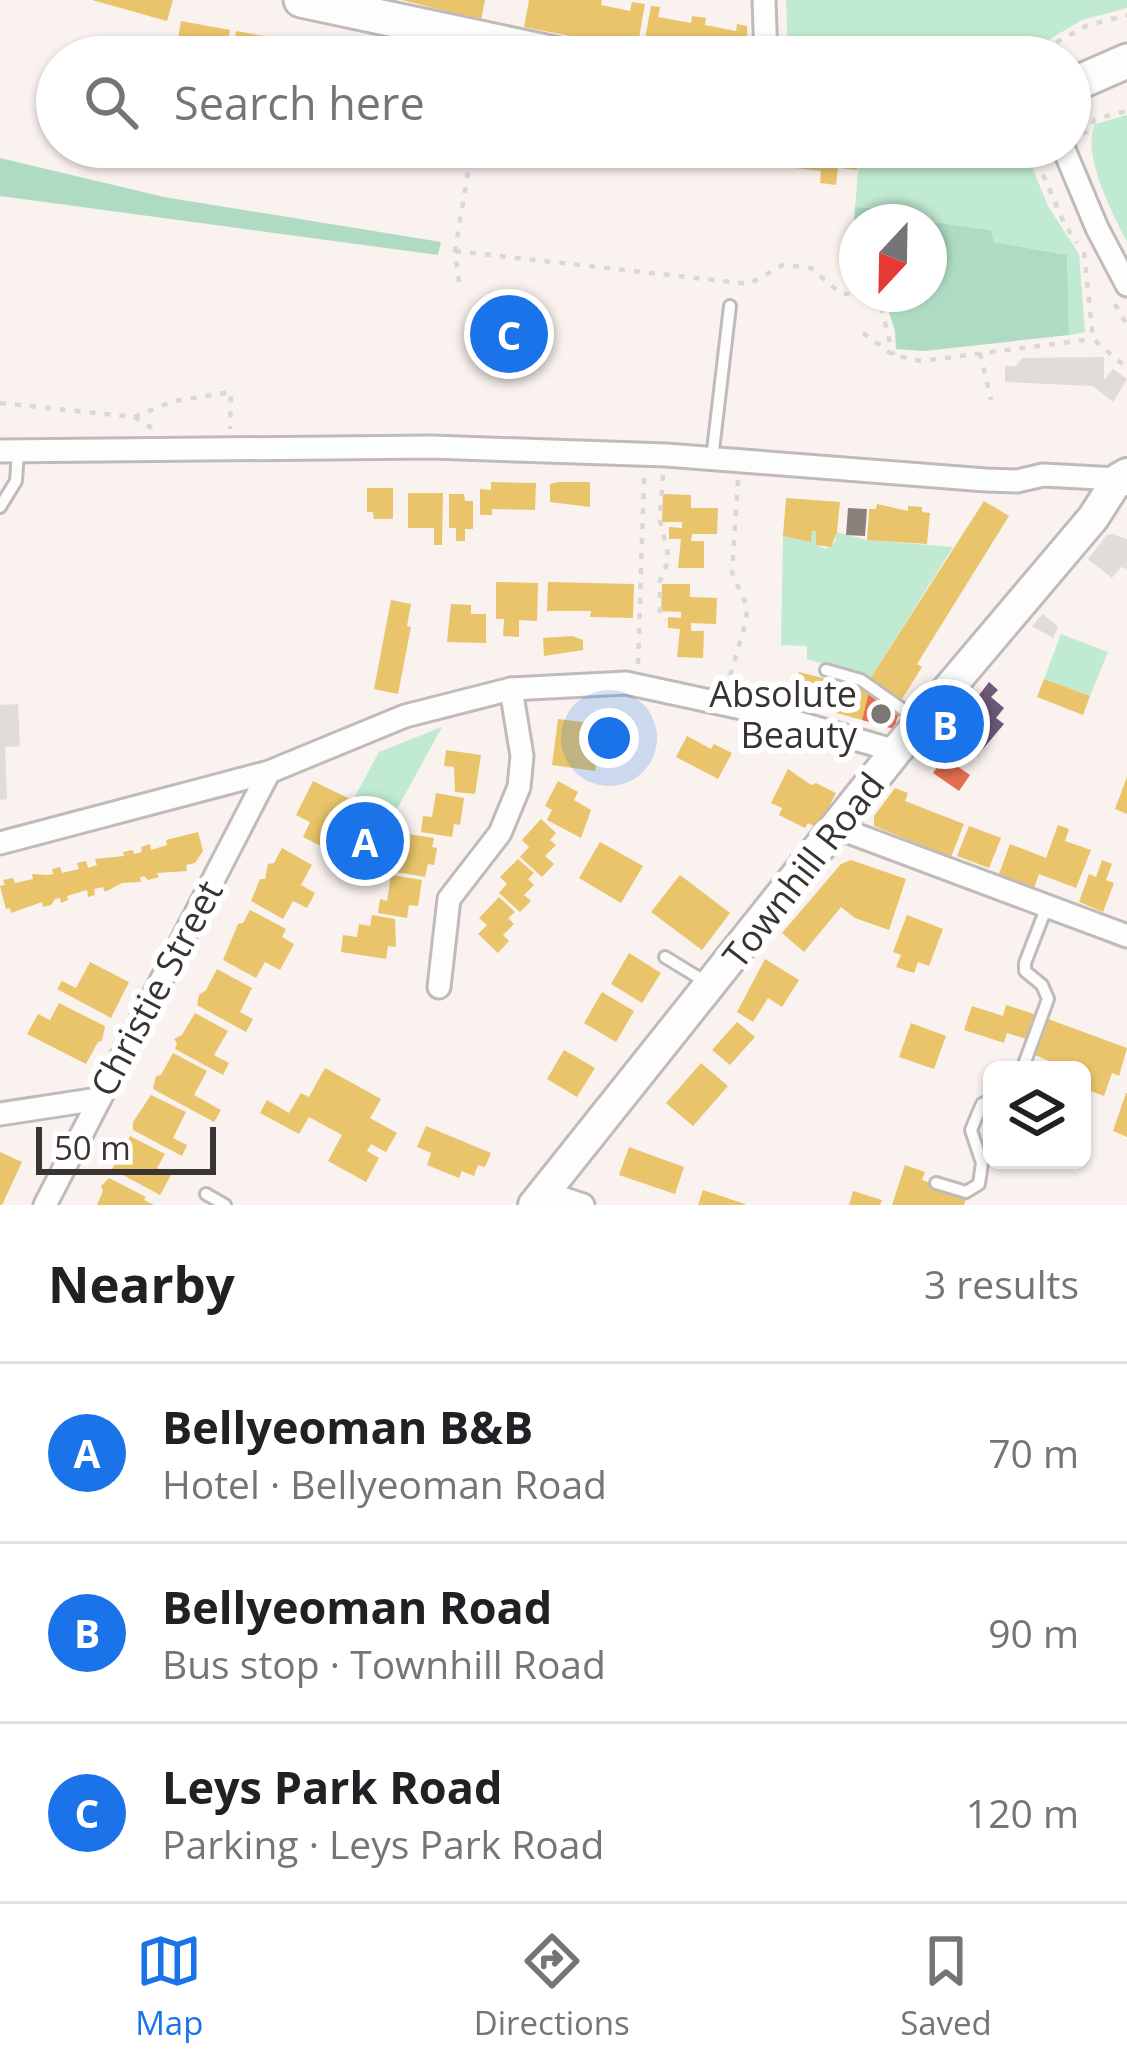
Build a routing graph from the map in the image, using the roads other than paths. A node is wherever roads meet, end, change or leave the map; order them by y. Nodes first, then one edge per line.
1 (301, 0) edge
2 (764, 0) edge
3 (356, 7) edge
4 (480, 36) edge
5 (765, 36) edge
6 (1127, 62) edge
7 (1091, 80) edge
8 (1127, 89) edge
9 (1091, 90) edge
10 (1072, 168) edge
11 (1127, 285) edge
12 (730, 306) dead end
13 (9, 451) edge
14 (712, 459) junction
15 (1124, 480) edge
16 (0, 507) edge
17 (826, 670) dead end
18 (511, 689) junction
19 (921, 722) junction
20 (896, 751) junction
21 (268, 772) junction
22 (838, 828) junction
23 (0, 843) edge
24 (1047, 906) junction
25 (1127, 936) edge
26 (665, 957) dead end
27 (711, 985) junction
28 (439, 988) dead end
29 (1025, 1061) edge
30 (98, 1099) junction
31 (983, 1104) edge
32 (0, 1114) edge
33 (936, 1183) dead end
34 (206, 1194) dead end
35 (539, 1199) edge
36 (45, 1205) edge
37 (226, 1205) edge
38 (583, 1205) edge

1 - 3 main road
2 - 5 street
3 - 4 main road
6 - 7 main road
8 - 9 main road
10 - 11 street
12 - 14 lane
13 - 14 street
13 - 16 lane
14 - 15 street
15 - 19 street, Townhill Road
17 - 19 lane
18 - 20 street
18 - 21 street
18 - 28 street
19 - 20 street, Townhill Road
20 - 22 street, Townhill Road
21 - 23 street
21 - 30 street, Christie Street
22 - 24 street
22 - 27 street, Townhill Road
24 - 25 street
24 - 29 lane
26 - 27 lane
27 - 35 street, Townhill Road
30 - 32 street
30 - 36 street, Christie Street
31 - 33 lane
34 - 37 lane
35 - 38 street

